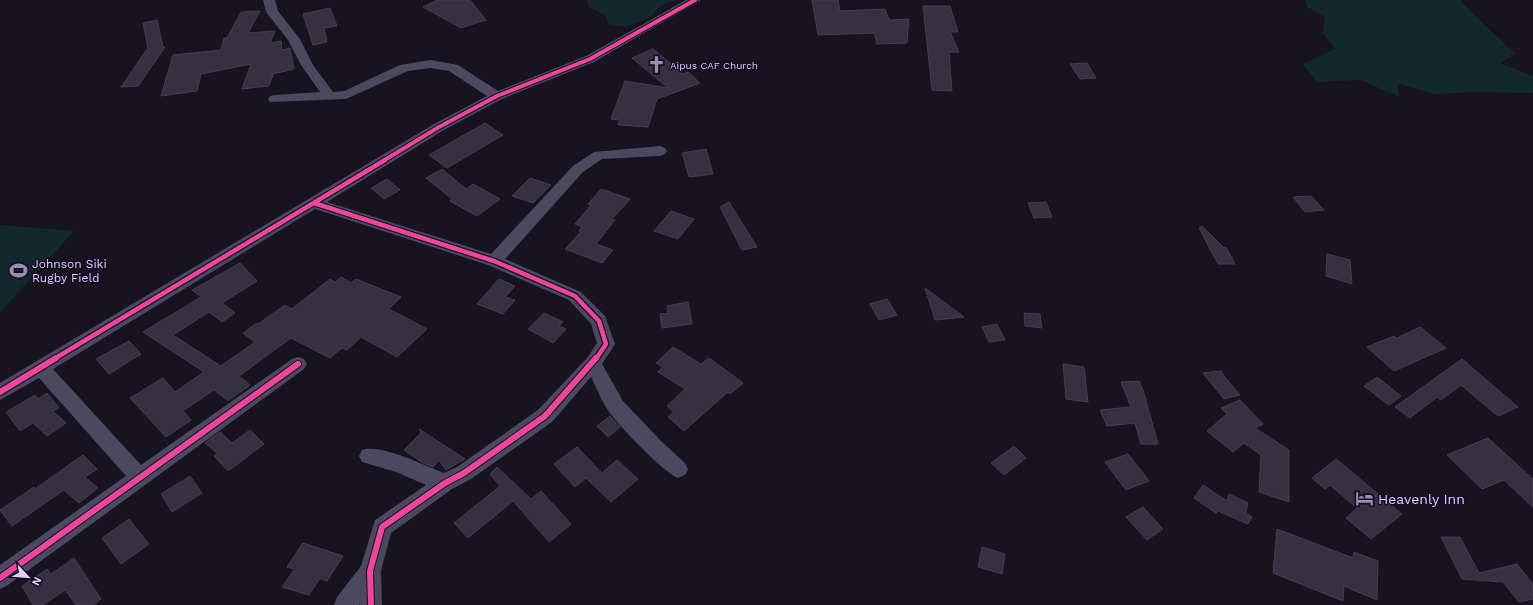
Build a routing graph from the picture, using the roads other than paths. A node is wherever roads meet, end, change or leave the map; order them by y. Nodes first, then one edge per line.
1 (269, 0) edge
2 (695, 0) edge
3 (329, 96) junction
4 (497, 96) junction
5 (275, 99) dead end
6 (660, 151) dead end
7 (314, 203) junction
8 (494, 262) junction
9 (594, 363) junction
10 (298, 364) dead end
11 (40, 367) junction
12 (0, 392) edge
13 (369, 456) dead end
14 (678, 469) dead end
15 (140, 478) junction
16 (445, 483) junction
17 (370, 571) junction
18 (0, 578) edge
19 (345, 605) edge
20 (371, 605) edge

1 - 3 street
2 - 4 street
3 - 4 street
3 - 5 street
4 - 7 street
6 - 8 street
7 - 8 street
7 - 11 street
8 - 9 street
9 - 14 street
9 - 16 street
10 - 15 street
11 - 12 street
11 - 15 street
13 - 16 street
15 - 18 street
16 - 17 street
17 - 19 street
17 - 20 street

